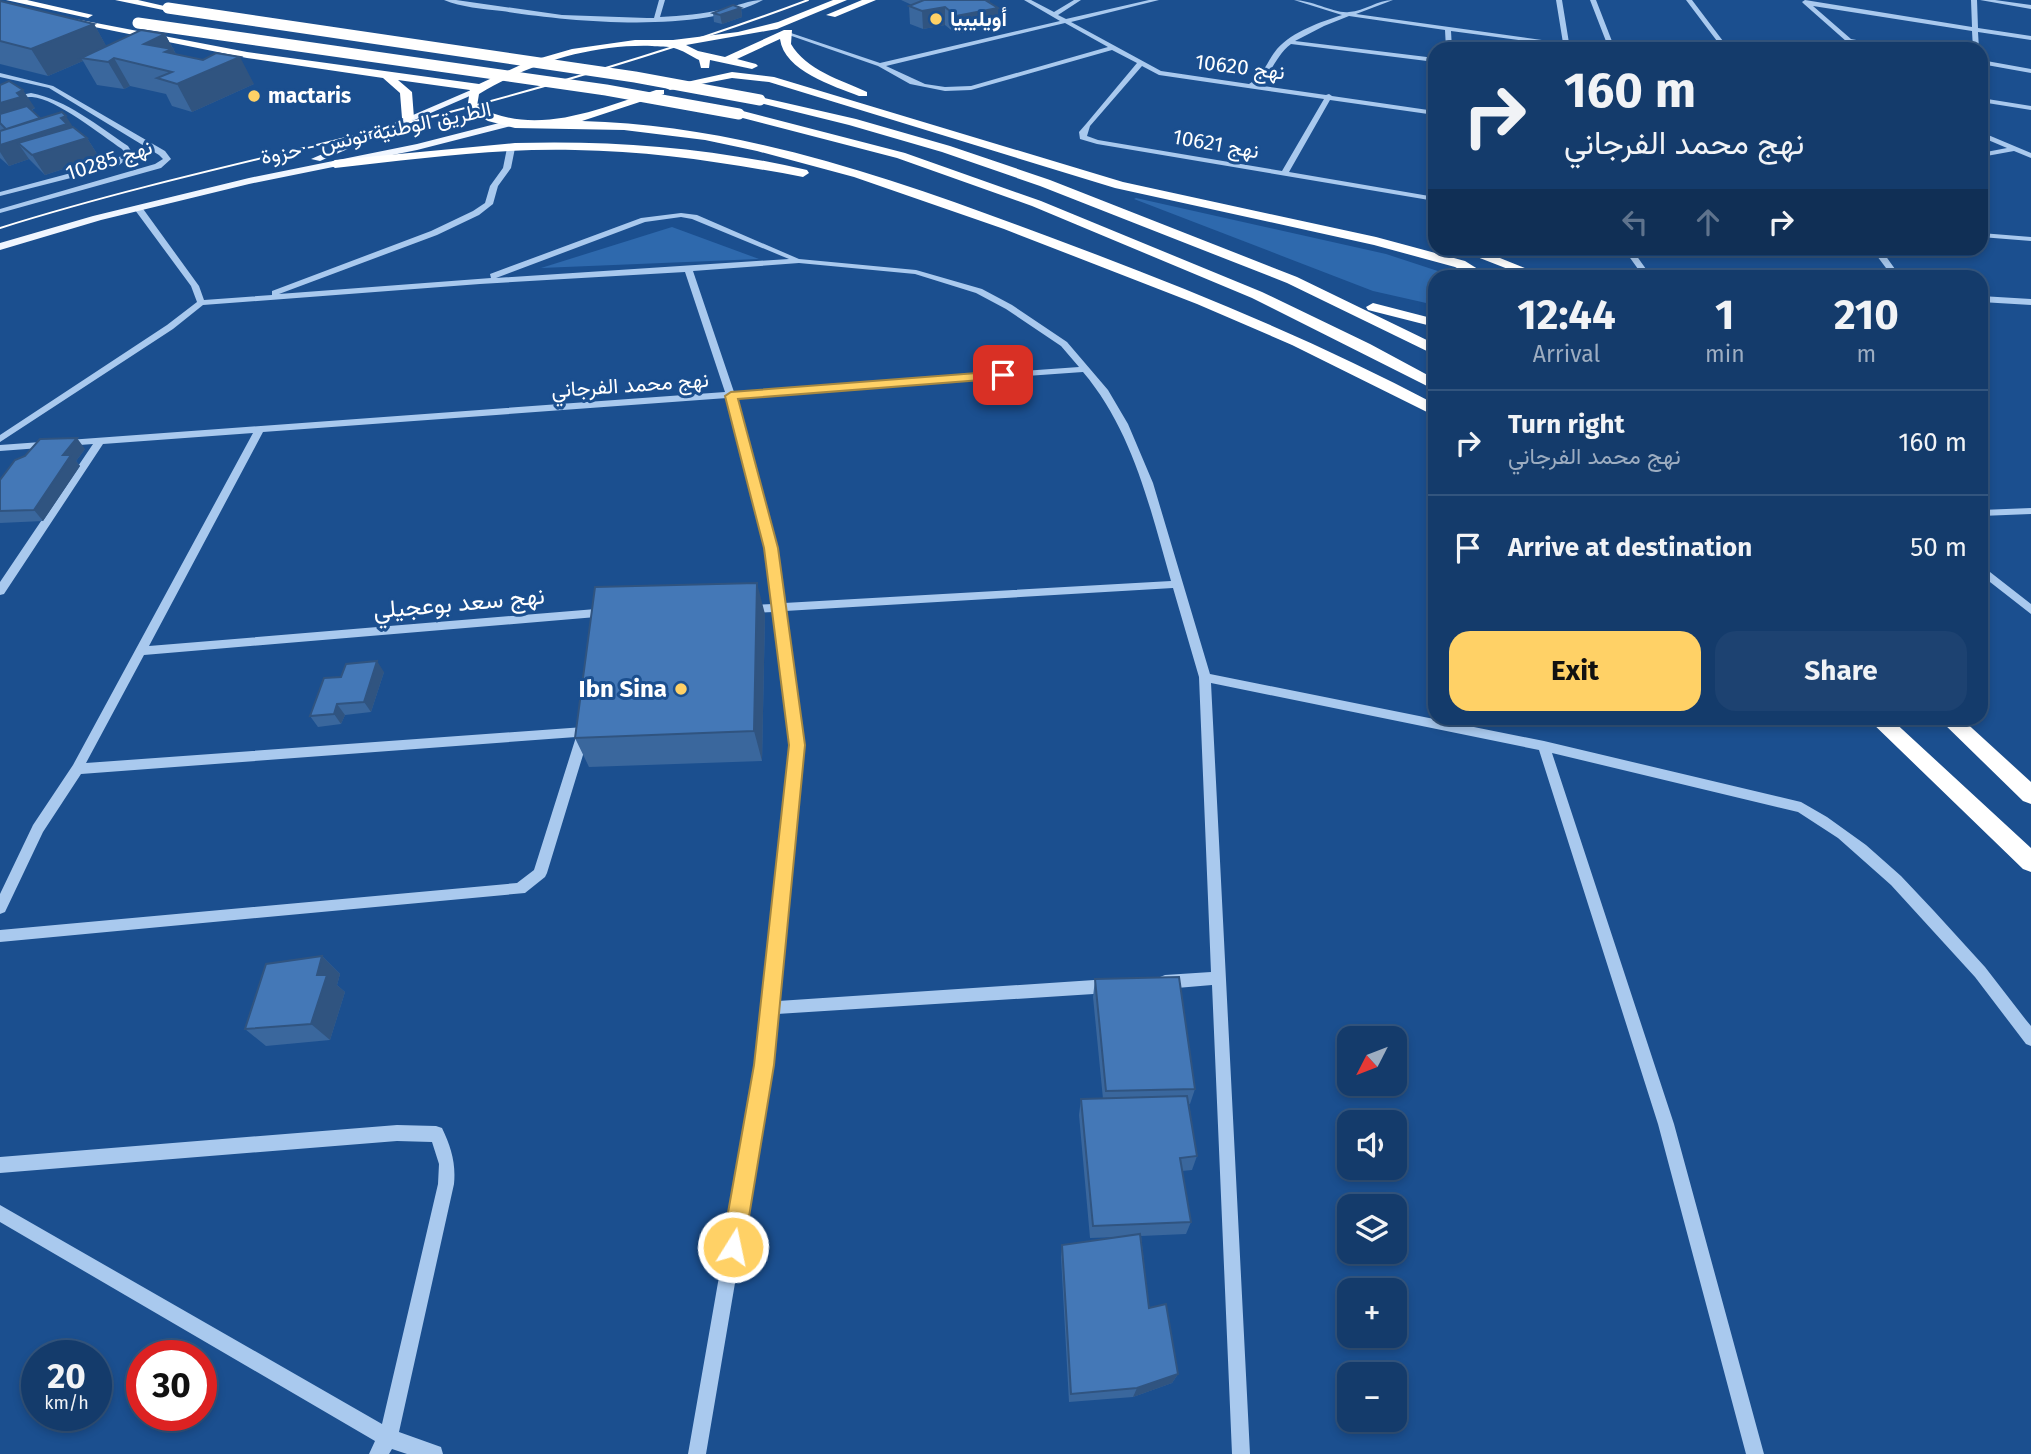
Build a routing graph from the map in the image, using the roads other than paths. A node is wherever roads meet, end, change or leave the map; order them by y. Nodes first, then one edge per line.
1 (11, 0) edge
2 (120, 0) edge
3 (447, 0) edge
4 (662, 0) edge
5 (760, 0) edge
6 (842, 0) edge
7 (871, 0) edge
8 (1027, 0) edge
9 (1078, 0) edge
10 (1090, 0) edge
11 (1156, 0) edge
12 (1297, 0) edge
13 (1390, 0) edge
14 (1559, 0) edge
15 (1593, 0) edge
16 (1689, 0) edge
17 (1974, 0) edge
18 (1983, 0) edge
19 (1804, 1) edge
20 (0, 4) edge
21 (1069, 5) junction
22 (2031, 7) edge
23 (1055, 15) junction
24 (1350, 15) junction
25 (657, 19) junction
26 (1068, 22) junction
27 (1974, 29) junction
28 (1448, 30) junction
29 (786, 33) junction
30 (2031, 38) edge
31 (1849, 41) joint
32 (1289, 42) junction
33 (1449, 42) edge
34 (1532, 42) edge
35 (1566, 42) edge
36 (1609, 42) edge
37 (1721, 42) edge
38 (1856, 42) edge
39 (1975, 42) edge
40 (675, 44) junction
41 (1112, 48) junction
42 (699, 54) junction
43 (1428, 59) edge
44 (726, 61) junction
45 (1988, 63) edge
46 (1140, 64) junction
47 (880, 65) junction
48 (2031, 71) edge
49 (701, 72) junction
50 (0, 75) edge
51 (388, 77) junction
52 (1251, 86) junction
53 (670, 87) junction
54 (477, 90) junction
55 (863, 94) junction
56 (1329, 96) junction
57 (1988, 101) edge
58 (0, 105) edge
59 (2031, 108) edge
60 (1428, 112) edge
61 (408, 118) junction
62 (511, 123) junction
63 (537, 124) junction
64 (1988, 137) edge
65 (511, 148) junction
66 (2014, 149) junction
67 (1988, 154) edge
68 (2031, 156) edge
69 (335, 164) junction
70 (1285, 173) junction
71 (249, 181) junction
72 (0, 194) edge
73 (1428, 197) edge
74 (138, 208) junction
75 (0, 211) edge
76 (974, 214) junction
77 (1405, 235) dead end
78 (1988, 236) edge
79 (2031, 239) edge
80 (0, 247) edge
81 (1428, 255) edge
82 (1431, 256) edge
83 (1483, 256) edge
84 (799, 261) junction
85 (688, 269) junction
86 (1471, 270) edge
87 (1522, 270) edge
88 (1292, 280) junction
89 (480, 281) junction
90 (261, 298) junction
91 (1988, 299) edge
92 (2031, 302) edge
93 (201, 303) junction
94 (1428, 322) edge
95 (1428, 347) edge
96 (1086, 369) junction
97 (1428, 381) edge
98 (731, 396) junction
99 (1428, 408) edge
100 (260, 429) junction
101 (0, 439) edge
102 (100, 441) junction
103 (0, 449) edge
104 (2031, 512) edge
105 (1988, 513) edge
106 (1988, 575) edge
107 (1177, 584) junction
108 (0, 590) edge
109 (780, 608) junction
110 (739, 609) edge
111 (2031, 610) edge
112 (601, 612) junction
113 (615, 612) edge
114 (599, 626) edge
115 (141, 651) junction
116 (1205, 677) junction
117 (1428, 722) edge
118 (1441, 725) edge
119 (1884, 725) edge
120 (1956, 725) edge
121 (1972, 725) edge
122 (1544, 746) junction
123 (77, 769) junction
124 (2031, 788) edge
125 (2031, 795) edge
126 (2031, 862) edge
127 (0, 908) edge
128 (0, 936) edge
129 (1219, 978) junction
130 (1151, 983) edge
131 (1123, 985) edge
132 (771, 1008) junction
133 (2031, 1039) edge
134 (0, 1165) edge
135 (0, 1213) edge
136 (387, 1438) junction
137 (378, 1454) edge
138 (434, 1454) edge
139 (697, 1454) edge
140 (1241, 1454) edge
141 (1755, 1454) edge

1 - 97 highway, bridge
2 - 88 highway, bridge
3 - 25 street
4 - 25 street
5 - 25 street
6 - 40 highway
7 - 29 highway
8 - 23 street, نهج 10620
9 - 21 street
10 - 21 street
11 - 26 street
12 - 24 street
13 - 24 street
14 - 35 street
15 - 36 street
16 - 37 street
17 - 27 street
18 - 22 street
19 - 27 street
19 - 31 street
20 - 51 highway
21 - 23 street
23 - 26 street, نهج 10620
24 - 28 street
24 - 32 street
26 - 41 street, نهج 10620
26 - 47 street
27 - 30 street
27 - 39 street
28 - 33 street
28 - 34 street
29 - 44 highway
29 - 47 street
29 - 55 highway
31 - 38 street
32 - 43 street
32 - 52 street
40 - 42 highway
40 - 54 highway
41 - 46 street, نهج 10620
41 - 47 street
42 - 44 highway
42 - 49 highway
44 - 49 highway
44 - 55 highway
45 - 48 street
46 - 52 street, نهج 10620
46 - 70 street, نهج 10621
49 - 53 highway
50 - 75 street, نهج 10285
51 - 54 highway
51 - 61 highway
52 - 56 street, نهج 10620
53 - 63 highway
53 - 81 highway
54 - 61 main road, الطريق الوطنية تونس - حزوة
54 - 62 highway
55 - 77 highway
56 - 60 street, نهج 10620
56 - 70 street
57 - 59 street
58 - 72 street
61 - 71 main road, الطريق الوطنية تونس - حزوة
62 - 63 highway
62 - 69 main road, الطريق الوطنية تونس - حزوة
63 - 76 highway
64 - 66 street
65 - 69 highway
65 - 76 highway
65 - 90 street
66 - 67 street
66 - 68 street
69 - 71 main road, الطريق الوطنية تونس - حزوة
70 - 73 street, نهج 10621
71 - 74 main road, الطريق الوطنية تونس - حزوة
74 - 80 main road, الطريق الوطنية تونس - حزوة
74 - 93 street
76 - 99 highway
78 - 79 street
82 - 86 highway
83 - 87 highway
84 - 85 street
84 - 89 street
84 - 96 street
85 - 89 street
85 - 98 street
88 - 94 highway
88 - 95 highway
89 - 90 street
90 - 93 street
91 - 92 street
93 - 101 street
96 - 98 street, نهج محمد الفرجاني
96 - 107 street
98 - 100 street, نهج محمد الفرجاني
98 - 109 street
100 - 102 street, نهج محمد الفرجاني
100 - 115 street
102 - 103 street, نهج محمد الفرجاني
102 - 108 street
104 - 105 street
106 - 111 street
107 - 109 street
107 - 116 street
109 - 110 street
109 - 132 street
112 - 113 street, نهج سعد بوعجيلي
112 - 114 street
112 - 115 street, نهج سعد بوعجيلي
115 - 123 street
116 - 117 street
116 - 129 street
118 - 122 street
119 - 126 highway
120 - 125 highway
121 - 124 highway
122 - 133 street
122 - 141 street
123 - 127 street
123 - 128 street
129 - 130 street
129 - 140 street
131 - 132 street
132 - 139 street
134 - 136 street
135 - 136 street
136 - 137 street
136 - 138 street

